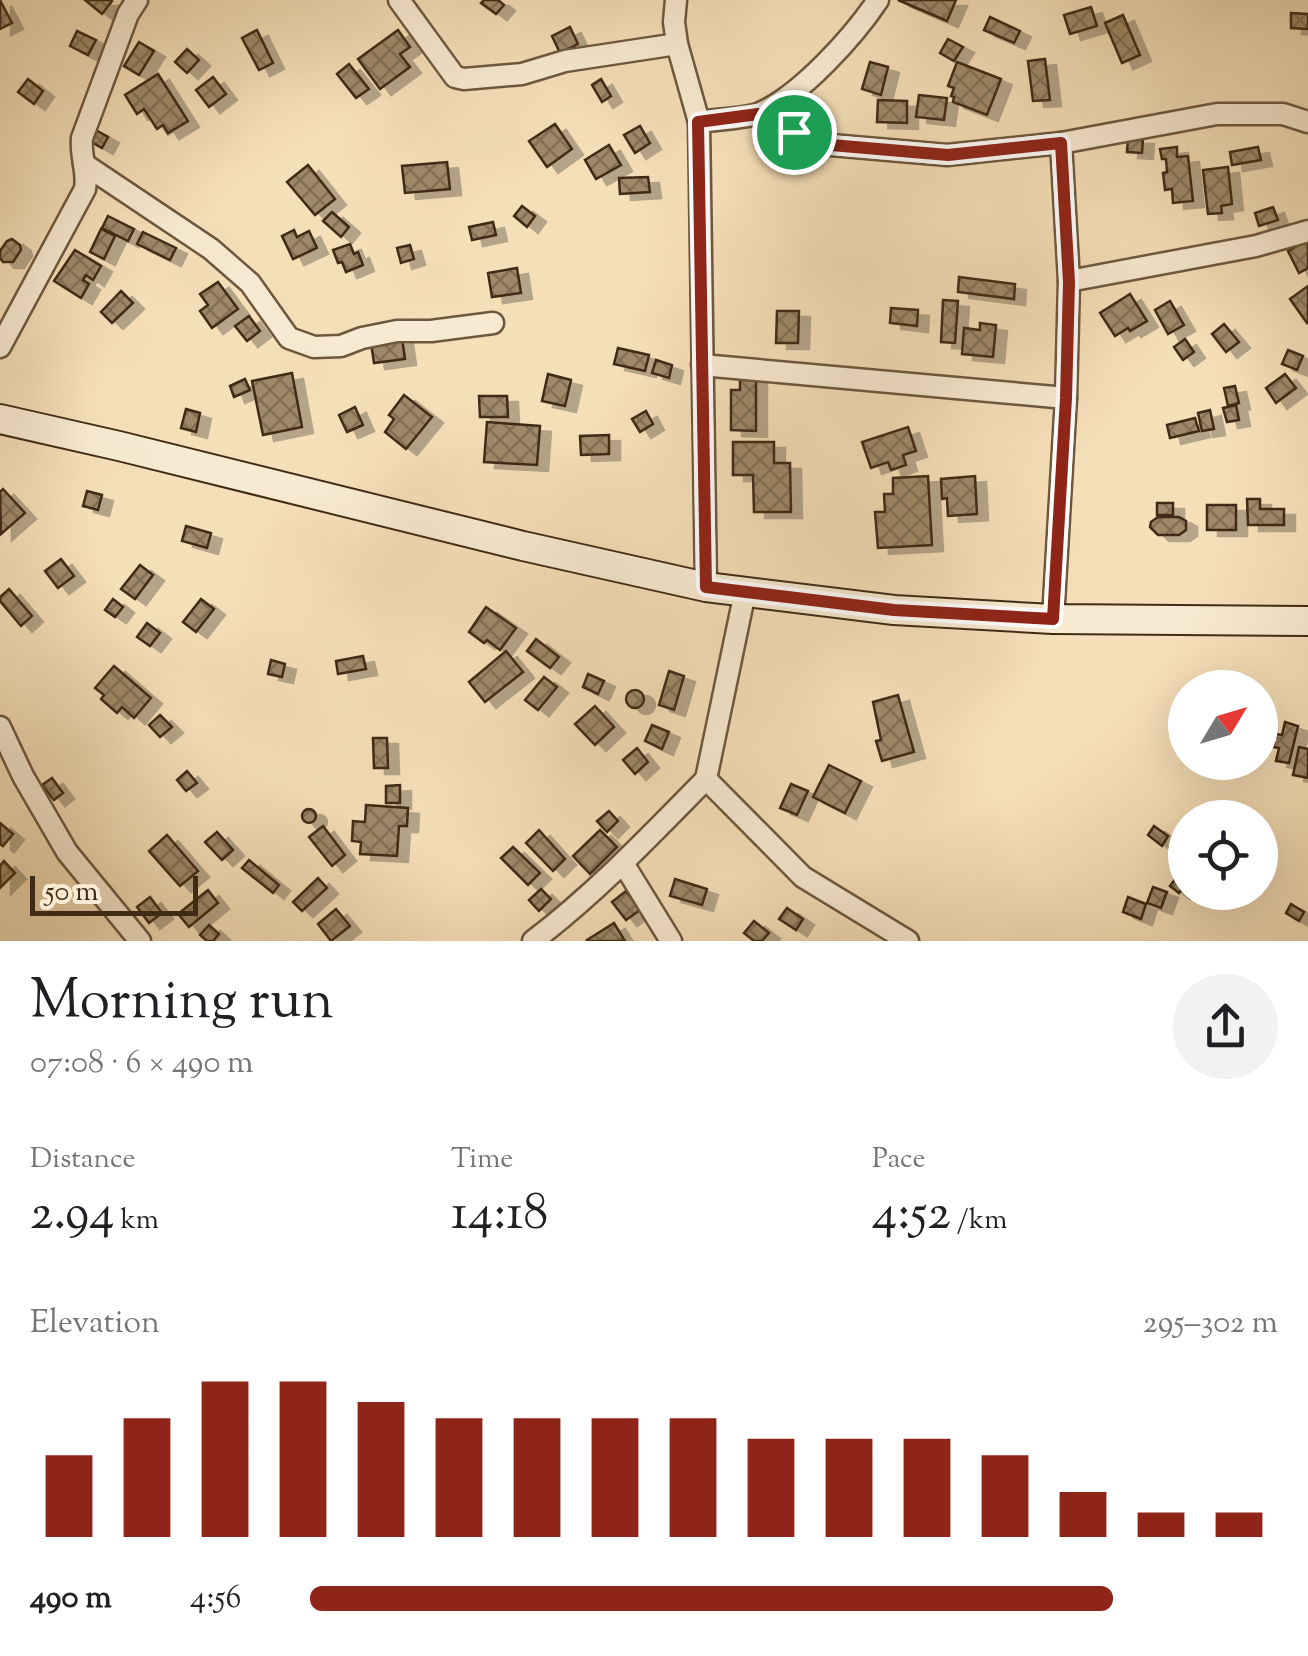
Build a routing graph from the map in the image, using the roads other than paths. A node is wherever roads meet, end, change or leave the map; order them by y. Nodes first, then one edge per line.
1 (137, 0) edge
2 (399, 0) edge
3 (676, 0) edge
4 (878, 0) edge
5 (677, 44) junction
6 (758, 114) junction
7 (698, 122) junction
8 (1308, 122) edge
9 (1061, 143) junction
10 (84, 164) junction
11 (1308, 230) edge
12 (1069, 282) junction
13 (493, 323) dead end
14 (0, 347) edge
15 (702, 366) junction
16 (1066, 398) junction
17 (0, 419) edge
18 (706, 587) junction
19 (745, 592) junction
20 (1053, 619) junction
21 (1308, 620) edge
22 (0, 727) edge
23 (706, 779) junction
24 (623, 863) junction
25 (140, 941) edge
26 (533, 941) edge
27 (671, 941) edge
28 (908, 941) edge

1 - 10 street
2 - 5 street
3 - 5 street
4 - 6 street
5 - 7 street
6 - 7 street
6 - 9 street
7 - 15 street
8 - 9 street
9 - 12 street
10 - 13 street
10 - 14 street
11 - 12 street
12 - 16 street
15 - 16 street
15 - 18 street
16 - 20 street
17 - 18 street
18 - 19 street
19 - 20 street
19 - 23 street
20 - 21 street
22 - 25 street
23 - 24 street
23 - 28 street
24 - 26 street
24 - 27 street

